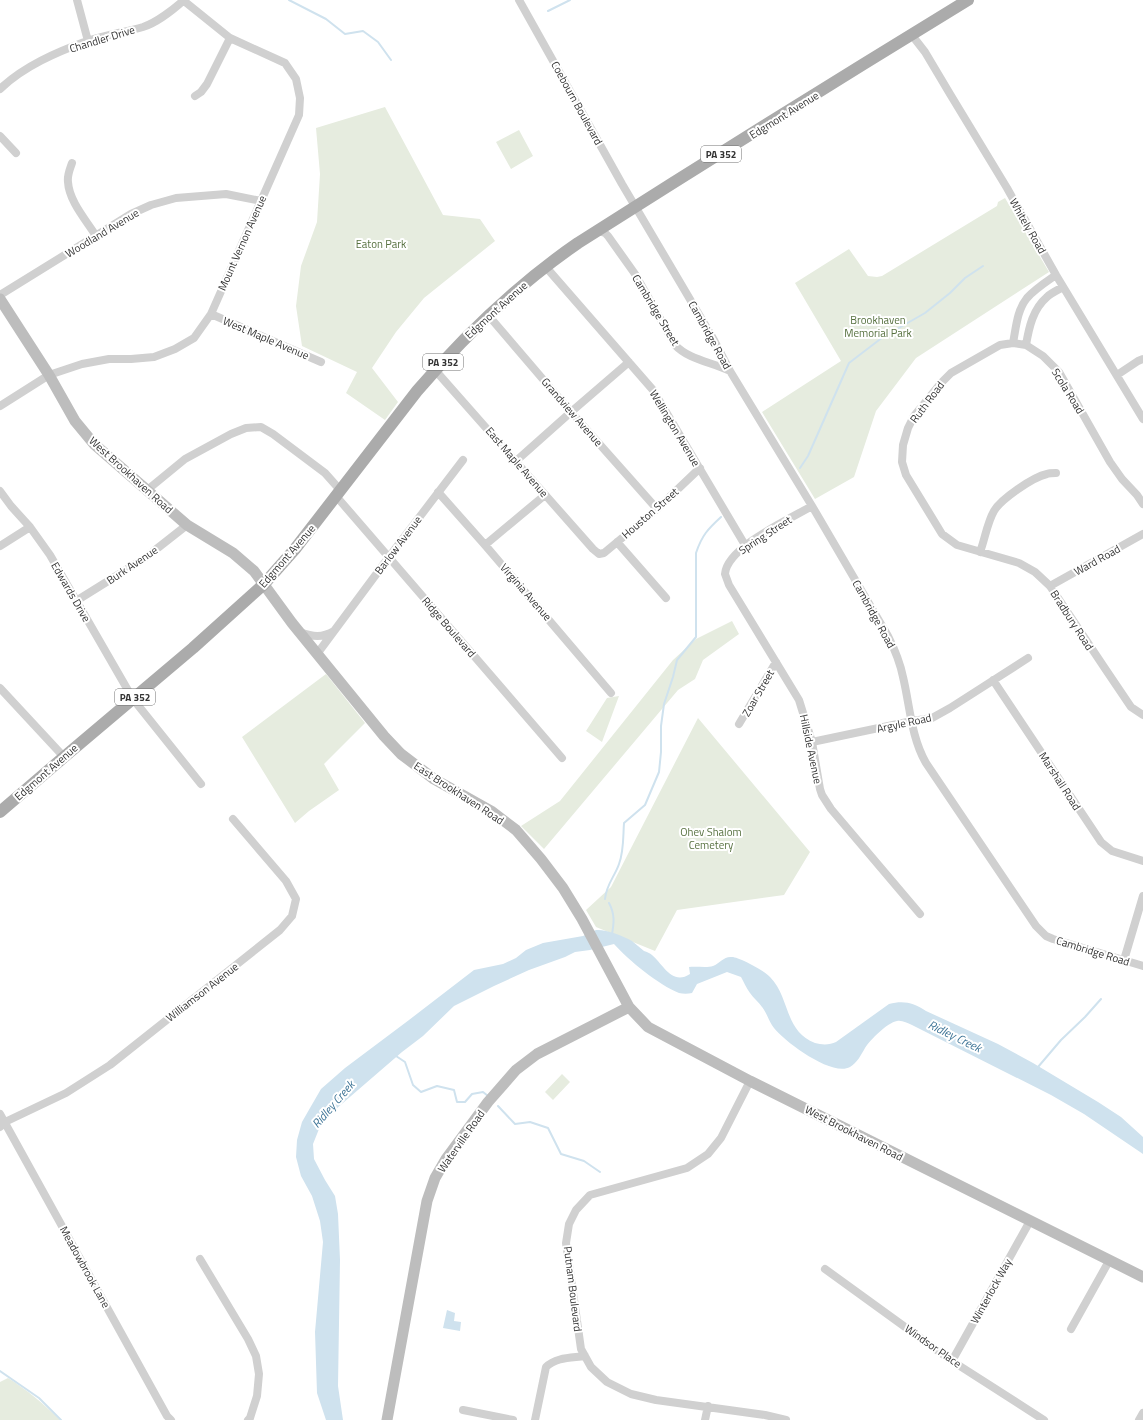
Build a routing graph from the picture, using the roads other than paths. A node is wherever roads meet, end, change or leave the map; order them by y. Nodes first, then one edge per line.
1 (77, 0) edge
2 (184, 0) edge
3 (519, 0) edge
4 (968, 0) edge
5 (911, 34) junction
6 (230, 38) junction
7 (88, 41) junction
8 (1, 86) edge
9 (195, 96) dead end
10 (0, 136) edge
11 (16, 153) dead end
12 (72, 163) dead end
13 (261, 201) junction
14 (636, 207) junction
15 (598, 231) junction
16 (96, 236) junction
17 (546, 266) junction
18 (1056, 275) junction
19 (1063, 287) junction
20 (0, 295) edge
21 (0, 299) edge
22 (211, 314) junction
23 (488, 315) junction
24 (1013, 343) junction
25 (1026, 345) junction
26 (1143, 360) edge
27 (321, 362) dead end
28 (628, 362) junction
29 (435, 370) junction
30 (730, 370) junction
31 (49, 375) junction
32 (1117, 375) junction
33 (0, 406) edge
34 (570, 412) junction
35 (1143, 418) edge
36 (463, 460) dead end
37 (516, 461) junction
38 (700, 468) junction
39 (1056, 473) dead end
40 (0, 491) edge
41 (146, 491) junction
42 (438, 492) junction
43 (338, 493) junction
44 (545, 496) junction
45 (1143, 504) edge
46 (812, 506) junction
47 (657, 509) junction
48 (187, 525) junction
49 (30, 527) junction
50 (1143, 534) edge
51 (617, 542) junction
52 (485, 544) junction
53 (746, 544) junction
54 (0, 546) edge
55 (980, 552) junction
56 (599, 554) joint
57 (389, 557) junction
58 (725, 570) joint
59 (264, 584) junction
60 (1050, 586) junction
61 (666, 598) dead end
62 (76, 601) junction
63 (334, 630) junction
64 (300, 632) junction
65 (317, 654) junction
66 (1028, 658) dead end
67 (776, 662) junction
68 (993, 680) junction
69 (0, 688) edge
70 (611, 693) dead end
71 (133, 699) junction
72 (1143, 715) edge
73 (912, 721) junction
74 (739, 724) dead end
75 (812, 742) junction
76 (64, 756) junction
77 (562, 758) dead end
78 (201, 784) dead end
79 (0, 812) edge
80 (233, 818) dead end
81 (1143, 861) edge
82 (1143, 896) edge
83 (920, 914) dead end
84 (599, 952) joint
85 (1124, 960) junction
86 (1143, 966) edge
87 (629, 1007) junction
88 (750, 1081) junction
89 (0, 1114) edge
90 (2, 1124) edge
91 (1030, 1221) junction
92 (200, 1259) dead end
93 (1108, 1260) junction
94 (825, 1269) dead end
95 (1143, 1277) edge
96 (1071, 1329) dead end
97 (585, 1356) junction
98 (952, 1361) junction
99 (708, 1406) junction
100 (463, 1410) dead end
101 (1143, 1413) edge
102 (171, 1420) edge
103 (248, 1420) edge
104 (387, 1420) edge
105 (513, 1420) edge
106 (535, 1420) edge
107 (705, 1420) edge
108 (786, 1420) edge
109 (1044, 1420) edge
110 (1139, 1420) edge

1 - 7 street
2 - 6 street, Mount Vernon Avenue
2 - 7 street, Chandler Drive
3 - 14 street, Coebourn Boulevard
4 - 5 main road, Edgmont Avenue / PA 352
5 - 14 main road, Edgmont Avenue / PA 352
5 - 18 street, Whitely Road
6 - 9 street
6 - 13 street, Mount Vernon Avenue
7 - 8 street, Chandler Drive
10 - 11 street
12 - 16 street
13 - 16 street, Woodland Avenue
13 - 22 street, Mount Vernon Avenue
14 - 15 main road, Edgmont Avenue / PA 352
14 - 30 street, Cambridge Road
15 - 17 main road, Edgmont Avenue / PA 352
15 - 30 street, Cambridge Street
16 - 20 street, Woodland Avenue
17 - 23 main road, Edgmont Avenue / PA 352
17 - 28 street, Wellington Avenue
18 - 19 street, Whitely Road
18 - 24 street
19 - 25 street
19 - 32 street, Whitely Road
21 - 31 street, West Brookhaven Road
22 - 27 street, West Maple Avenue
22 - 31 street, Mount Vernon Avenue
23 - 29 main road, Edgmont Avenue / PA 352
23 - 34 street, Grandview Avenue
24 - 25 street, Ruth Road
24 - 55 street, Ruth Road
25 - 45 street, Scola Road
26 - 32 street
28 - 34 street
28 - 38 street, Wellington Avenue
29 - 37 street, East Maple Avenue
29 - 43 main road, Edgmont Avenue / PA 352
30 - 46 street, Cambridge Road
31 - 33 street, Mount Vernon Avenue
31 - 41 street, West Brookhaven Road
32 - 35 street, Whitely Road
34 - 37 street
34 - 47 street, Grandview Avenue
36 - 42 street, Barlow Avenue
37 - 44 street, East Maple Avenue
38 - 47 street, Houston Street
38 - 53 street, Wellington Avenue
39 - 55 street
40 - 49 street, Edwards Drive
41 - 43 street, Ridge Boulevard
41 - 48 street, West Brookhaven Road
42 - 52 street, Virginia Avenue
42 - 57 street, Barlow Avenue
43 - 57 street, Ridge Boulevard
43 - 59 main road, Edgmont Avenue / PA 352
44 - 52 street
44 - 56 street, East Maple Avenue
46 - 53 street, Spring Street
46 - 73 street, Cambridge Road
47 - 51 street, Houston Street
48 - 59 street, West Brookhaven Road
48 - 62 street, Burk Avenue
49 - 54 street
49 - 62 street, Edwards Drive
50 - 60 street, Ward Road
51 - 56 street, Houston Street
51 - 61 street
52 - 70 street, Virginia Avenue
53 - 58 street, Spring Street
55 - 60 street, Bradbury Road
57 - 63 street, Barlow Avenue
57 - 77 street, Ridge Boulevard
58 - 67 street, Hillside Avenue
59 - 64 street, East Brookhaven Road
59 - 71 main road, Edgmont Avenue / PA 352
60 - 72 street, Bradbury Road
62 - 71 street, Edwards Drive
63 - 64 street
63 - 65 street, Barlow Avenue
64 - 65 street, East Brookhaven Road
65 - 84 street, East Brookhaven Road
66 - 68 street, Argyle Road
67 - 74 street, Zoar Street
67 - 75 street, Hillside Avenue
68 - 73 street, Argyle Road
68 - 81 street, Marshall Road
69 - 76 street
71 - 76 main road, Edgmont Avenue / PA 352
71 - 78 street, Edwards Drive
73 - 75 street, Argyle Road
73 - 85 street, Cambridge Road
75 - 83 street, Hillside Avenue
76 - 79 main road, Edgmont Avenue / PA 352
80 - 90 street, Williamson Avenue
82 - 85 street
84 - 87 street, West Brookhaven Road
85 - 86 street, Cambridge Road
87 - 88 street, West Brookhaven Road
87 - 104 street, Waterville Road
88 - 91 street, West Brookhaven Road
88 - 97 street, Putnam Boulevard
89 - 90 street, Meadowbrook Lane
90 - 102 street, Meadowbrook Lane
91 - 93 street, West Brookhaven Road
91 - 98 street, Winterlock Way
92 - 103 street
93 - 95 street, West Brookhaven Road
93 - 96 street
94 - 98 street, Windsor Place
97 - 99 street, Putnam Boulevard
97 - 106 street
98 - 109 street, Windsor Place
99 - 107 street
99 - 108 street, Putnam Boulevard
100 - 105 street
101 - 110 street

